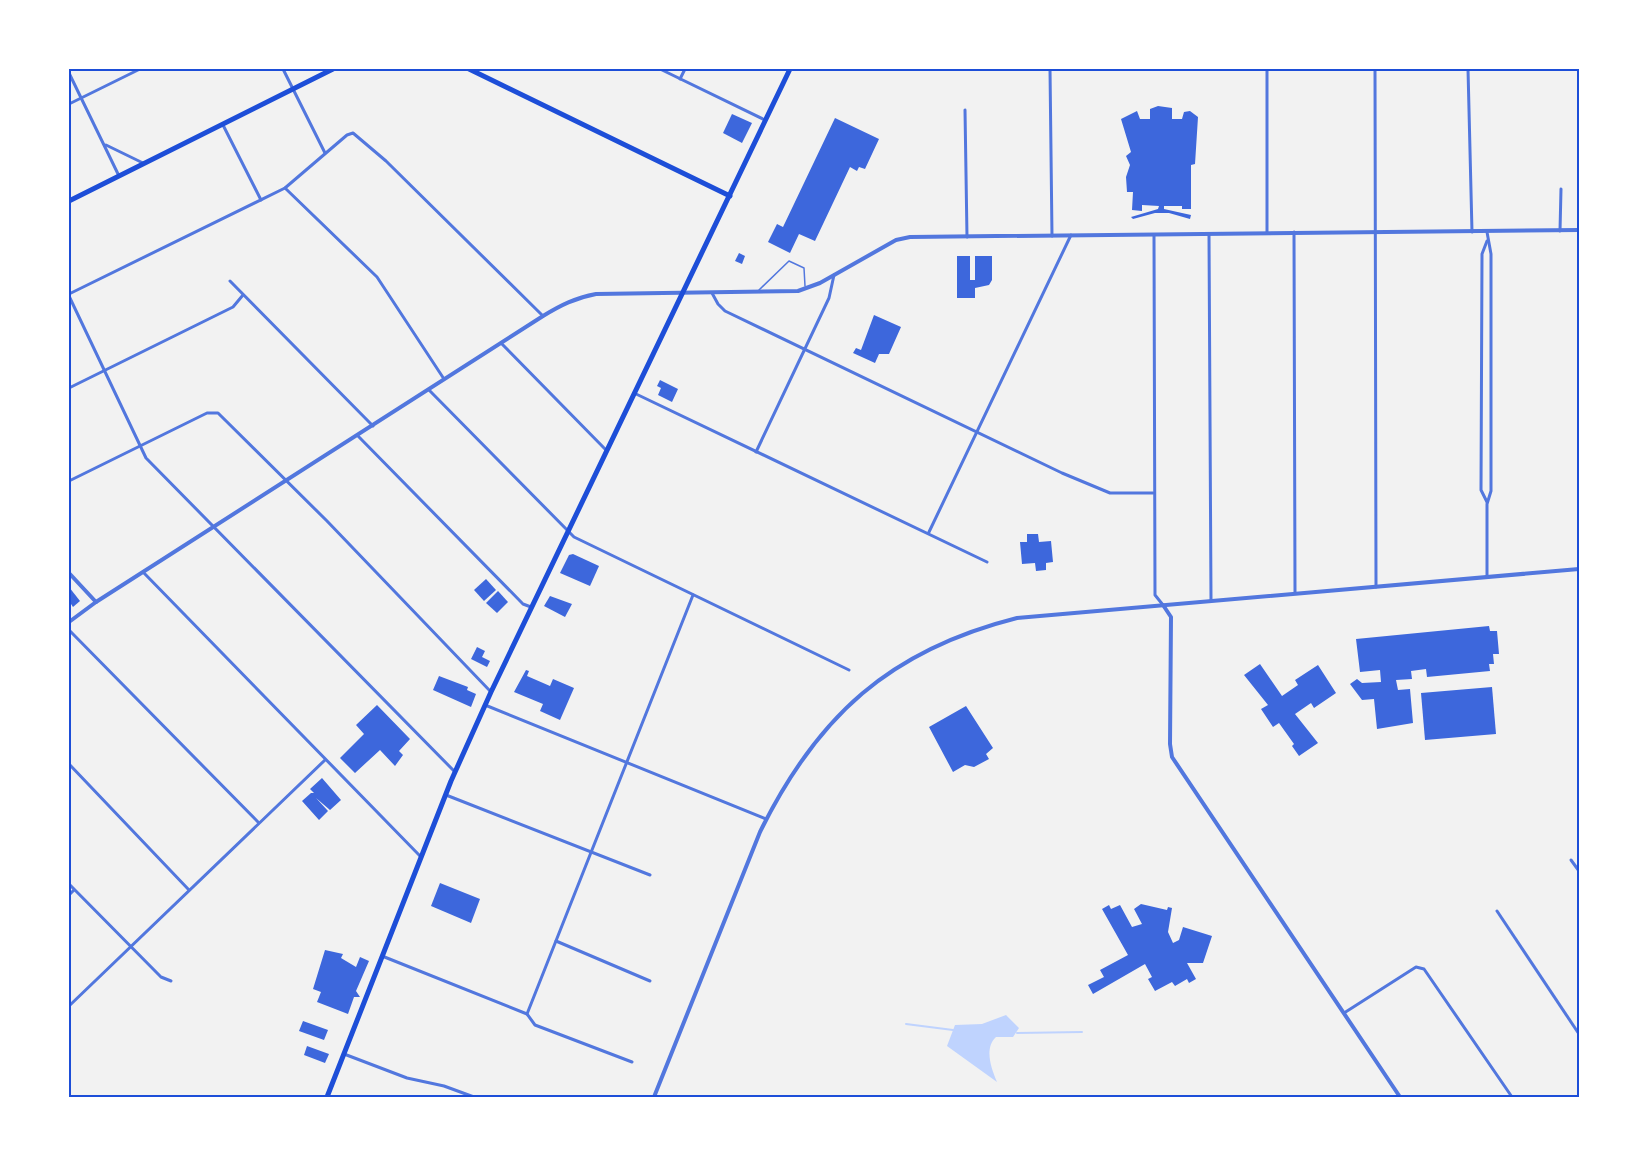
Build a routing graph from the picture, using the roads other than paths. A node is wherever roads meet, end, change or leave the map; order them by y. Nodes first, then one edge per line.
1 (140, 69) edge
2 (283, 69) edge
3 (333, 69) edge
4 (468, 69) edge
5 (660, 69) edge
6 (685, 69) edge
7 (790, 69) edge
8 (1050, 69) edge
9 (1267, 69) edge
10 (1375, 69) edge
11 (1468, 69) edge
12 (69, 73) edge
13 (680, 79) junction
14 (293, 89) junction
15 (81, 98) junction
16 (69, 104) edge
17 (965, 110) dead end
18 (765, 120) junction
19 (223, 125) junction
20 (105, 145) junction
21 (326, 153) junction
22 (145, 163) junction
23 (119, 176) junction
24 (285, 188) junction
25 (1561, 189) dead end
26 (730, 196) junction
27 (69, 201) edge
28 (261, 201) junction
29 (1579, 230) edge
30 (1560, 231) junction
31 (1209, 232) junction
32 (1267, 232) junction
33 (1294, 232) junction
34 (1375, 232) junction
35 (1472, 232) junction
36 (1487, 232) junction
37 (1154, 233) junction
38 (1071, 235) junction
39 (1052, 236) junction
40 (968, 237) junction
41 (1487, 241) junction
42 (834, 275) junction
43 (230, 281) dead end
44 (805, 290) junction
45 (757, 292) junction
46 (712, 293) junction
47 (682, 294) junction
48 (69, 295) edge
49 (243, 295) junction
50 (543, 316) junction
51 (501, 343) junction
52 (805, 350) junction
53 (106, 371) junction
54 (445, 380) junction
55 (69, 388) edge
56 (429, 390) junction
57 (634, 393) junction
58 (373, 426) junction
59 (976, 430) junction
60 (358, 436) junction
61 (142, 445) junction
62 (607, 452) junction
63 (756, 452) junction
64 (286, 480) junction
65 (69, 481) edge
66 (1153, 493) junction
67 (1487, 504) junction
68 (214, 526) junction
69 (568, 531) junction
70 (929, 532) junction
71 (987, 562) dead end
72 (1579, 569) edge
73 (143, 572) junction
74 (69, 573) edge
75 (1487, 576) junction
76 (1376, 587) junction
77 (1295, 592) junction
78 (693, 594) junction
79 (1211, 600) junction
80 (96, 602) junction
81 (1163, 605) junction
82 (531, 607) junction
83 (69, 622) edge
84 (69, 630) edge
85 (849, 670) dead end
86 (491, 692) junction
87 (485, 705) junction
88 (326, 759) junction
89 (626, 762) junction
90 (69, 764) edge
91 (455, 772) junction
92 (446, 795) junction
93 (766, 819) junction
94 (258, 822) junction
95 (591, 852) junction
96 (421, 857) junction
97 (1571, 860) dead end
98 (1579, 872) edge
99 (650, 875) dead end
100 (69, 884) edge
101 (75, 890) junction
102 (189, 890) junction
103 (69, 895) edge
104 (1497, 911) dead end
105 (556, 941) junction
106 (130, 946) junction
107 (382, 956) junction
108 (171, 981) dead end
109 (650, 981) dead end
110 (69, 1006) edge
111 (1344, 1013) junction
112 (527, 1014) junction
113 (1579, 1034) edge
114 (344, 1054) junction
115 (632, 1062) dead end
116 (327, 1097) edge
117 (474, 1097) edge
118 (654, 1097) edge
119 (1400, 1097) edge
120 (1512, 1097) edge

1 - 15 street
2 - 14 street
3 - 14 main road
4 - 26 main road
5 - 13 street
6 - 13 street
7 - 18 main road
8 - 39 street
9 - 32 street
10 - 34 street
11 - 35 street
12 - 15 street
13 - 18 street
14 - 19 main road
14 - 21 street
15 - 16 street
15 - 20 street
17 - 40 street
18 - 26 main road
19 - 22 main road
19 - 28 street
20 - 22 street
20 - 23 street
21 - 24 street
21 - 50 street
22 - 23 main road
23 - 27 main road
24 - 28 street
24 - 54 street
25 - 30 street
26 - 47 main road
28 - 48 street
29 - 30 street
30 - 36 street
31 - 32 street
31 - 37 street
31 - 79 street
32 - 33 street
33 - 34 street
33 - 77 street
34 - 35 street
34 - 76 street
35 - 36 street
36 - 41 street
37 - 38 street
37 - 66 street
38 - 39 street
38 - 59 street
39 - 40 street
40 - 42 street
41 - 67 street
41 - 67 street
42 - 44 street
42 - 52 street
43 - 49 street
44 - 45 street
44 - 45 lane
45 - 46 street
46 - 47 street
46 - 52 street
47 - 50 street
47 - 57 main road
48 - 53 street
49 - 53 street
49 - 58 street
50 - 51 street
51 - 54 street
51 - 62 street
52 - 59 street
52 - 63 street
53 - 55 street
53 - 61 street
54 - 56 street
56 - 58 street
56 - 69 street
57 - 62 main road
57 - 63 street
58 - 60 street
59 - 66 street
59 - 70 street
60 - 64 street
60 - 82 street
61 - 64 street
61 - 65 street
61 - 68 street
62 - 69 main road
63 - 70 street
64 - 68 street
64 - 86 street
66 - 81 street
67 - 75 street
68 - 73 street
68 - 91 street
69 - 78 street
69 - 82 main road
70 - 71 street
72 - 75 street
73 - 80 street
73 - 88 street
74 - 80 street
75 - 76 street
76 - 77 street
77 - 79 street
78 - 85 street
78 - 89 street
79 - 81 street
80 - 83 street
81 - 93 street
81 - 111 street
82 - 86 main road
84 - 94 street
86 - 87 main road
87 - 89 street
87 - 91 main road
88 - 94 street
88 - 96 street
89 - 93 street
89 - 95 street
90 - 102 street
91 - 92 main road
92 - 95 street
92 - 96 main road
93 - 118 street
94 - 102 street
95 - 99 street
95 - 105 street
96 - 107 main road
97 - 98 street
100 - 101 street
101 - 103 street
101 - 106 street
102 - 106 street
104 - 113 street
105 - 109 street
105 - 112 street
106 - 108 street
106 - 110 street
107 - 112 street
107 - 114 main road
111 - 119 street
111 - 120 street
112 - 115 street
114 - 116 main road
114 - 117 street

